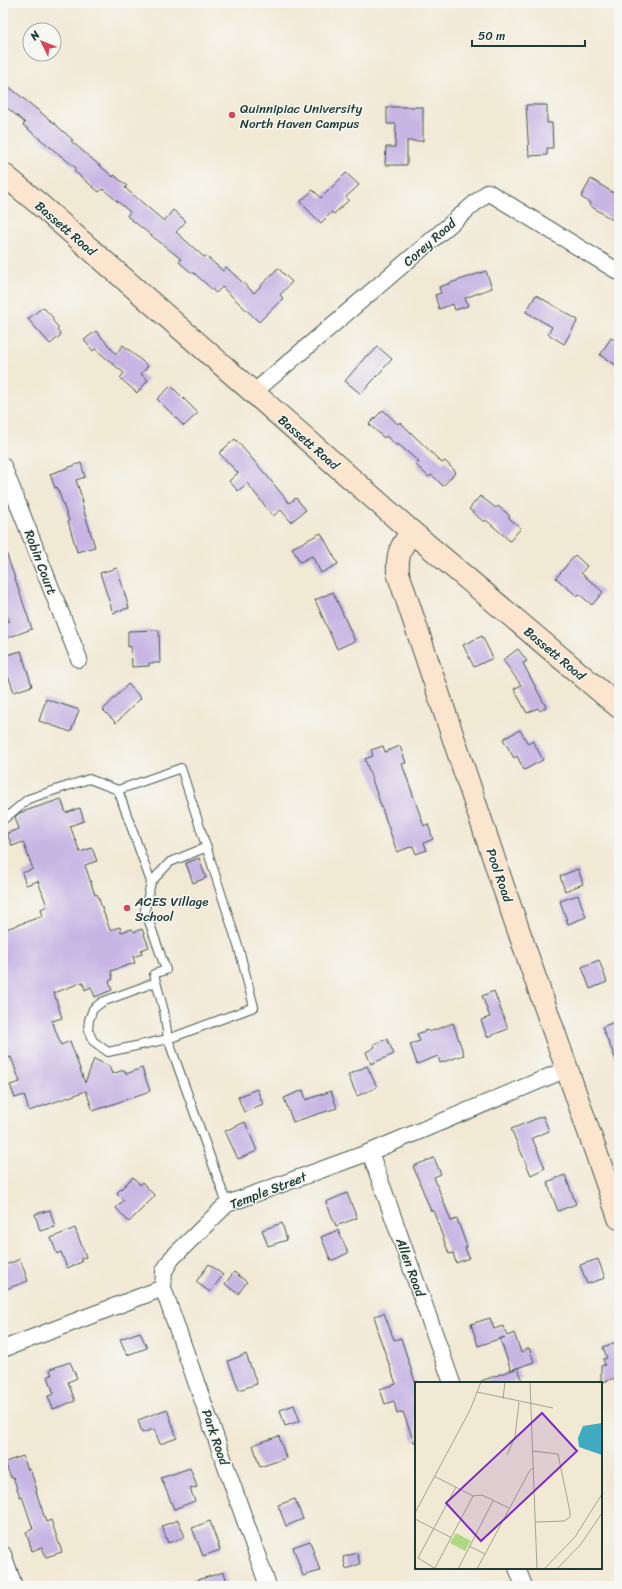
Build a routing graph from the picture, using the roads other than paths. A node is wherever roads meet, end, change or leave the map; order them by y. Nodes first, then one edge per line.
1 (3, 174) edge
2 (619, 272) edge
3 (253, 393) junction
4 (3, 466) edge
5 (412, 532) junction
6 (79, 659) dead end
7 (619, 707) edge
8 (118, 790) junction
9 (3, 820) edge
10 (207, 847) junction
11 (151, 882) junction
12 (156, 982) junction
13 (168, 1039) junction
14 (566, 1069) junction
15 (370, 1152) junction
16 (227, 1204) junction
17 (619, 1218) edge
18 (163, 1288) junction
19 (3, 1348) edge
20 (452, 1382) edge
21 (3, 1554) edge
22 (517, 1569) edge
23 (14, 1586) edge
24 (268, 1586) edge
25 (524, 1586) edge

1 - 3 street, Bassett Road
2 - 3 street, Corey Road
3 - 5 street, Bassett Road
4 - 6 street, Robin Court
5 - 7 street, Bassett Road
5 - 14 street, Pool Road
8 - 9 lane
8 - 10 lane
8 - 11 lane
10 - 11 lane
10 - 13 lane
11 - 12 lane
12 - 13 lane
12 - 13 lane
13 - 16 lane
14 - 15 street, Temple Street
14 - 17 street, Pool Road
15 - 16 street, Temple Street
15 - 20 street, Allen Road
16 - 18 street, Temple Street
18 - 19 street
18 - 24 street, Park Road
21 - 23 street
22 - 25 street

